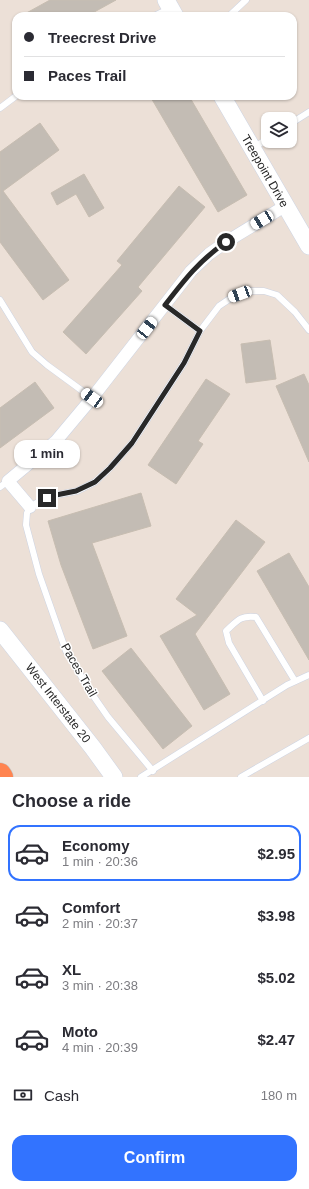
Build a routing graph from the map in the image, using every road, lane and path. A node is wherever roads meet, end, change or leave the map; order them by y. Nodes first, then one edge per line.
1 (246, 0) edge
2 (233, 12) edge
3 (12, 99) edge
4 (224, 100) edge
5 (0, 108) edge
6 (309, 112) edge
7 (297, 120) edge
8 (261, 142) edge
9 (252, 148) junction
10 (286, 206) junction
11 (309, 246) edge
12 (0, 300) edge
13 (165, 305) junction
14 (309, 330) edge
15 (200, 331) junction
16 (92, 398) junction
17 (4, 484) edge
18 (30, 507) junction
19 (0, 630) edge
20 (309, 675) edge
21 (295, 681) junction
22 (263, 701) junction
23 (309, 738) edge
24 (152, 771) junction
25 (0, 774) edge
26 (2, 777) edge
27 (114, 777) edge
28 (141, 777) edge
29 (241, 777) edge

1 - 2 lane
3 - 5 lane
4 - 9 main road, Treepoint Drive
6 - 7 lane
8 - 9 lane
9 - 10 main road, Treepoint Drive
10 - 11 main road, Treepoint Drive
10 - 13 street
12 - 16 lane
13 - 15 lane
13 - 16 street
14 - 15 lane
15 - 18 lane
16 - 17 street
17 - 18 street
18 - 24 lane, Paces Trail
19 - 27 main road, West Interstate 20
20 - 21 lane
21 - 22 lane
21 - 22 lane
22 - 24 lane
23 - 29 lane
24 - 28 lane
25 - 26 highway

